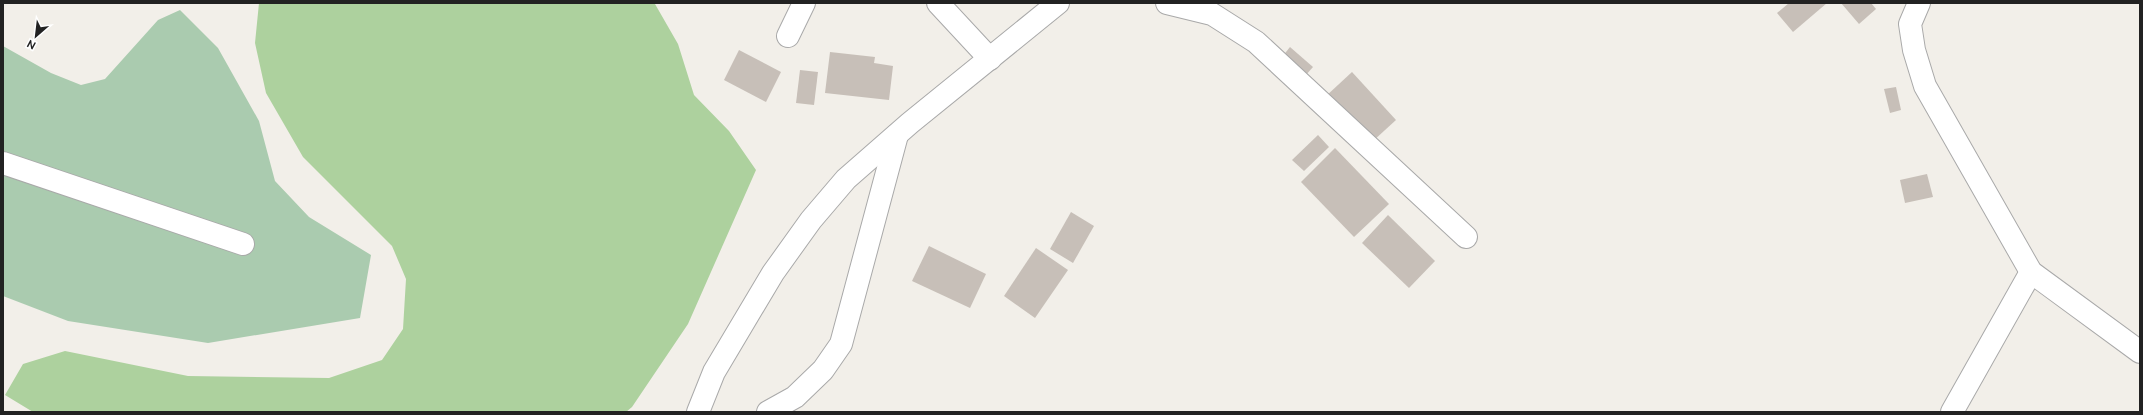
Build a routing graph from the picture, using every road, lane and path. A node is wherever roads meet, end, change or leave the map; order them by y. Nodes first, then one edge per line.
1 (804, 3) edge
2 (938, 3) edge
3 (1058, 3) edge
4 (1167, 3) edge
5 (1919, 3) edge
6 (788, 36) dead end
7 (990, 59) junction
8 (897, 134) junction
9 (3, 163) edge
10 (1466, 237) dead end
11 (243, 244) dead end
12 (2031, 272) junction
13 (2140, 352) edge
14 (698, 412) edge
15 (768, 412) edge
16 (1952, 412) edge

1 - 6 street
2 - 7 street
3 - 7 street
4 - 10 street
5 - 12 street
7 - 8 street
8 - 14 street
8 - 15 street
9 - 11 street
12 - 13 street
12 - 16 street

